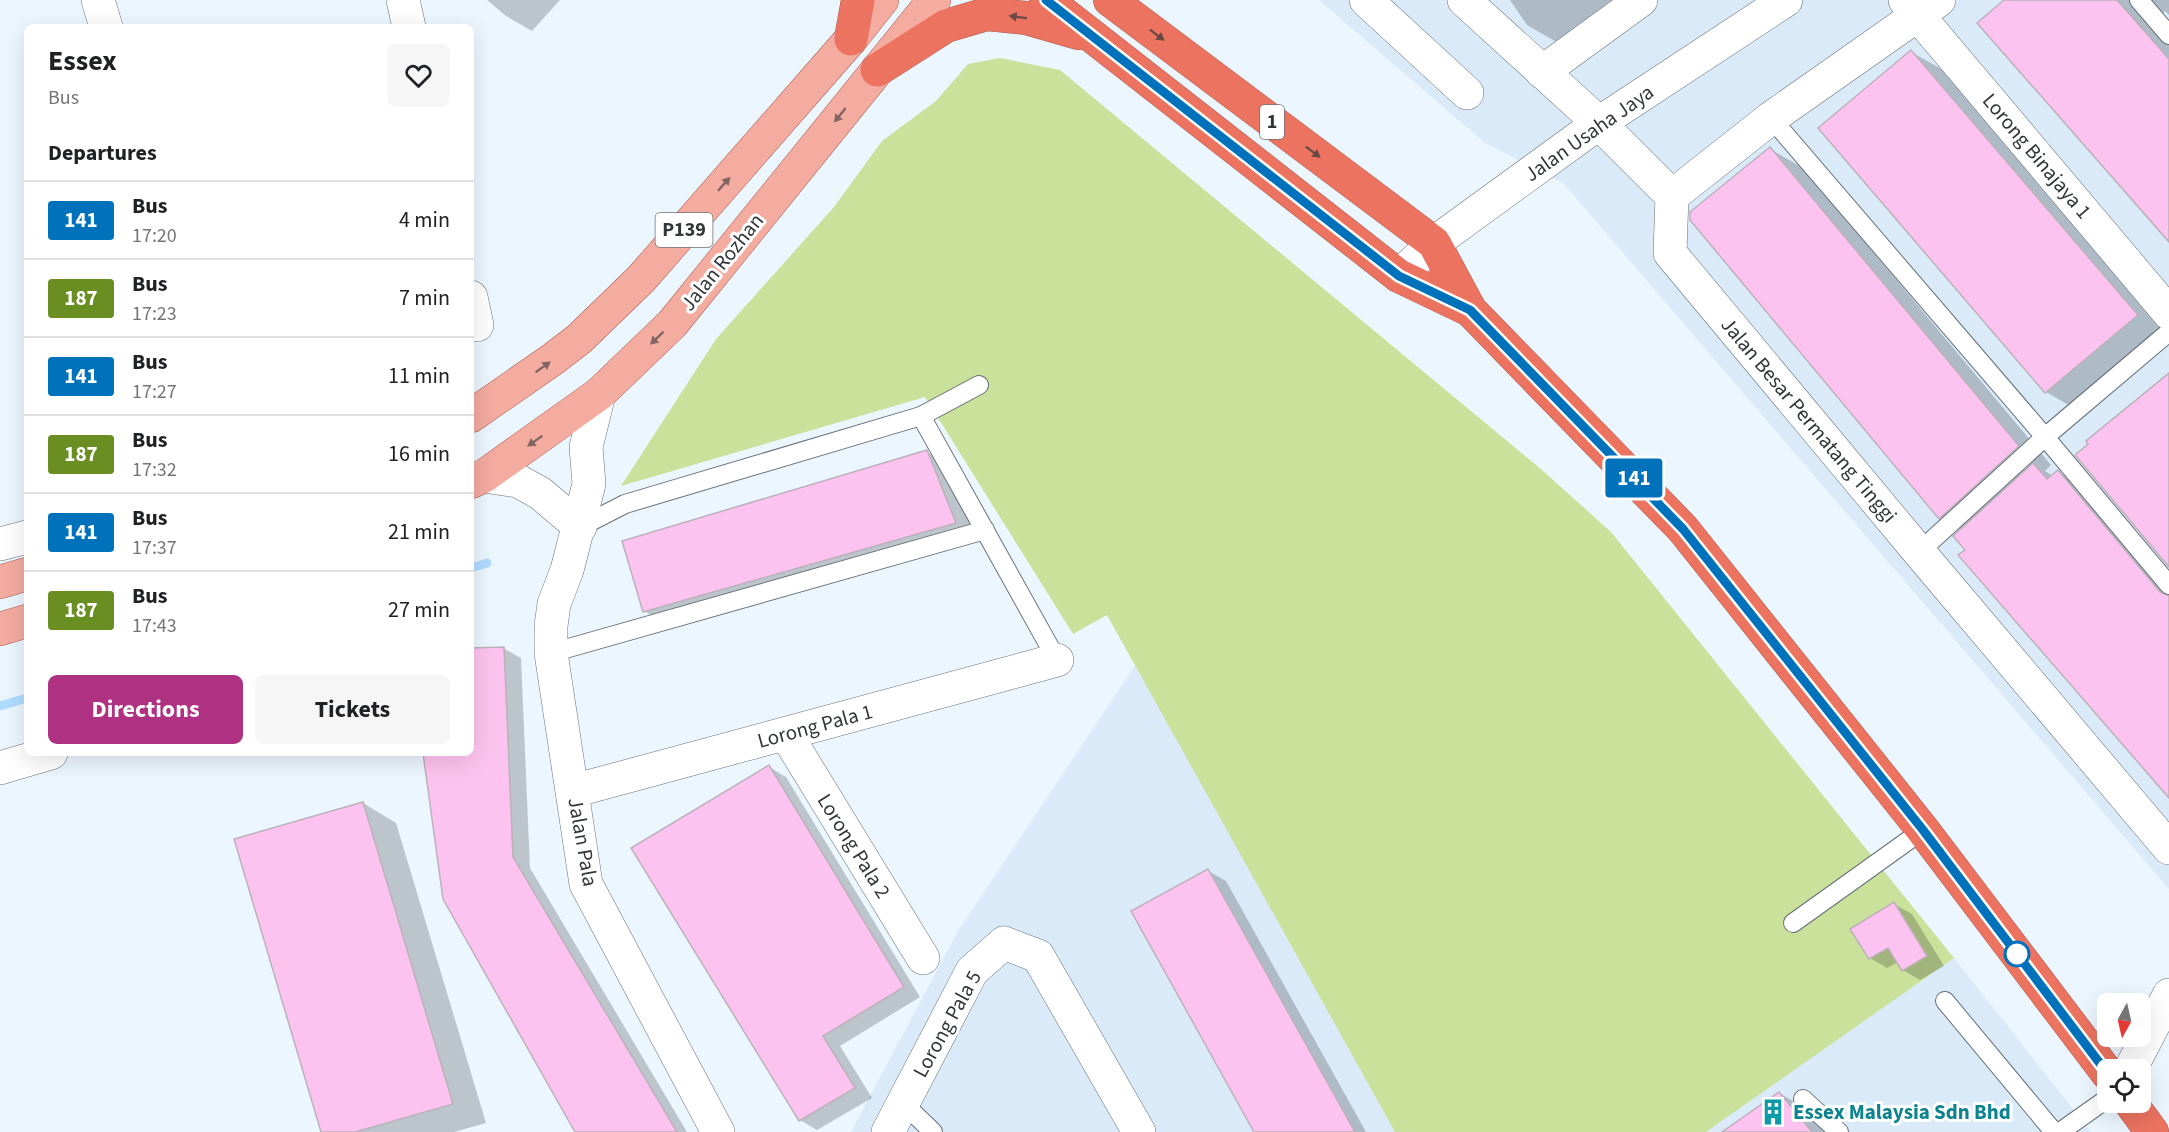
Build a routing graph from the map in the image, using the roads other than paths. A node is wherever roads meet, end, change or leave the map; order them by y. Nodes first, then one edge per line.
1 (98, 0) edge
2 (403, 0) edge
3 (858, 0) edge
4 (882, 0) edge
5 (933, 0) edge
6 (1046, 0) edge
7 (1110, 0) edge
8 (1366, 0) edge
9 (1464, 0) edge
10 (1641, 0) edge
11 (1785, 0) edge
12 (2139, 0) edge
13 (1921, 5) edge
14 (105, 24) edge
15 (408, 24) edge
16 (2169, 35) edge
17 (1094, 37) junction
18 (851, 39) junction
19 (877, 70) junction
20 (1542, 72) junction
21 (1467, 93) dead end
22 (1772, 118) junction
23 (1599, 123) junction
24 (1672, 196) junction
25 (1434, 243) junction
26 (1399, 276) junction
27 (1470, 310) junction
28 (2169, 313) edge
29 (2169, 332) edge
30 (979, 385) dead end
31 (599, 394) junction
32 (474, 414) edge
33 (921, 416) junction
34 (2045, 437) junction
35 (478, 479) edge
36 (580, 527) junction
37 (985, 530) junction
38 (24, 538) edge
39 (0, 544) edge
40 (1919, 552) junction
41 (24, 575) edge
42 (0, 582) edge
43 (2169, 585) edge
44 (24, 622) edge
45 (0, 629) edge
46 (551, 653) junction
47 (1057, 660) joint
48 (786, 734) junction
49 (41, 756) edge
50 (0, 768) edge
51 (573, 791) junction
52 (1923, 830) junction
53 (2169, 848) edge
54 (1793, 923) dead end
55 (923, 958) dead end
56 (2169, 995) edge
57 (1945, 1001) dead end
58 (2097, 1059) edge
59 (2136, 1059) edge
60 (1803, 1099) dead end
61 (903, 1103) junction
62 (2097, 1106) edge
63 (2138, 1113) edge
64 (718, 1132) edge
65 (888, 1132) edge
66 (933, 1132) edge
67 (1138, 1132) edge
68 (1839, 1132) edge
69 (2054, 1132) edge
70 (2060, 1132) edge
71 (2152, 1132) edge

1 - 14 street
2 - 15 street
3 - 18 highway
4 - 18 main road, P139
5 - 19 main road, Jalan Rozhan / P139
6 - 17 highway, 1
7 -> 25 highway, 1
8 - 21 street
9 - 20 street
10 - 20 street
11 - 23 street, Jalan Usaha Jaya
12 - 16 lane
13 - 22 street
13 - 28 street, Lorong Binajaya 1
17 -> 19 highway
17 - 26 highway, 1
32 -> 18 main road, P139
19 -> 31 main road, Jalan Rozhan / P139
20 - 23 street
22 - 24 street
22 - 34 lane
23 - 24 street
23 - 25 street, Jalan Usaha Jaya
24 - 40 street, Jalan Besar Permatang Tinggi
25 - 26 street, Jalan Usaha Jaya
25 - 27 highway, 1
26 - 27 highway, 1
27 - 52 highway, 1
29 - 34 lane
30 - 33 lane
31 -> 35 main road, Jalan Rozhan / P139
31 - 36 street, Jalan Pala
33 - 36 lane
33 - 37 lane
34 - 40 lane
34 - 43 lane
35 - 36 street
36 - 46 street, Jalan Pala
37 - 46 lane
37 - 47 lane
38 - 39 street
40 - 53 street, Jalan Besar Permatang Tinggi
41 - 42 main road
44 - 45 main road
46 - 51 street, Jalan Pala
47 - 48 street, Lorong Pala 1
48 - 51 street, Lorong Pala 1
48 - 55 street, Lorong Pala 2
49 - 50 street
51 - 64 street, Jalan Pala
52 - 54 lane
52 - 58 highway, 1
56 - 59 street
57 - 69 lane
60 - 68 lane
61 - 65 street, Lorong Pala 5
61 - 66 lane
61 - 67 street, Lorong Pala 5
62 - 70 lane
63 - 71 highway

